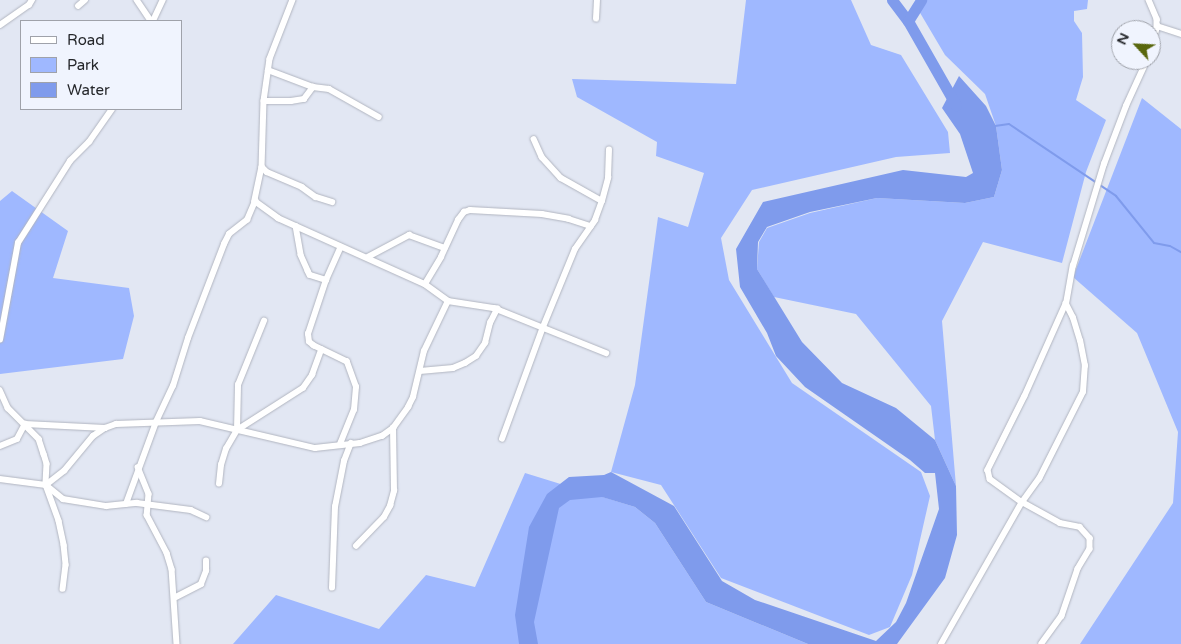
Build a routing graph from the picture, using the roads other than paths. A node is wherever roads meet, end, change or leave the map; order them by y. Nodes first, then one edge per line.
1 (32, 0) edge
2 (85, 0) edge
3 (137, 0) edge
4 (163, 0) edge
5 (293, 0) edge
6 (597, 0) edge
7 (1148, 0) edge
8 (78, 6) dead end
9 (596, 19) dead end
10 (151, 20) edge
11 (153, 20) edge
12 (1157, 20) edge
13 (0, 25) edge
14 (1161, 27) edge
15 (1181, 34) edge
16 (268, 70) junction
17 (1142, 70) edge
18 (313, 87) junction
19 (264, 101) junction
20 (111, 110) edge
21 (379, 117) dead end
22 (534, 138) dead end
23 (609, 150) dead end
24 (262, 167) junction
25 (255, 201) junction
26 (332, 202) dead end
27 (602, 202) junction
28 (296, 226) junction
29 (591, 226) junction
30 (341, 247) junction
31 (445, 248) junction
32 (368, 257) junction
33 (326, 280) junction
34 (425, 284) junction
35 (448, 301) junction
36 (1066, 304) junction
37 (497, 309) junction
38 (264, 321) dead end
39 (543, 327) junction
40 (0, 340) edge
41 (321, 350) junction
42 (606, 352) dead end
43 (420, 371) junction
44 (0, 390) edge
45 (156, 422) junction
46 (25, 424) junction
47 (105, 428) junction
48 (393, 428) junction
49 (237, 430) junction
50 (502, 439) dead end
51 (351, 443) junction
52 (340, 444) junction
53 (0, 446) edge
54 (138, 468) junction
55 (0, 479) edge
56 (219, 484) dead end
57 (46, 485) junction
58 (1022, 502) junction
59 (126, 504) junction
60 (147, 506) junction
61 (206, 517) dead end
62 (356, 546) dead end
63 (206, 561) dead end
64 (332, 588) dead end
65 (64, 589) dead end
66 (176, 597) junction
67 (177, 644) edge
68 (941, 644) edge
69 (1042, 644) edge

1 - 13 street
2 - 8 street
3 - 10 street
4 - 11 street
5 - 16 street
6 - 9 street
7 - 12 street
14 - 15 street
16 - 18 street
16 - 19 street
17 - 36 street
18 - 19 street
18 - 21 street
19 - 24 street
20 - 40 street
22 - 27 street
23 - 27 street
24 - 25 street
24 - 26 street
25 - 28 street
25 - 45 street
27 - 29 street
28 - 30 street
28 - 33 street
29 - 31 street
29 - 39 street
30 - 32 street
30 - 33 street
31 - 32 street
31 - 34 street
32 - 34 street
33 - 41 street
34 - 35 street
35 - 37 street
35 - 43 street
36 - 58 street
36 - 58 street
37 - 39 street
37 - 43 street
38 - 49 street
39 - 42 street
39 - 50 street
41 - 49 street
41 - 52 street
43 - 48 street
44 - 46 street
45 - 47 street
45 - 49 street
45 - 54 street
46 - 47 street
46 - 53 street
46 - 57 street
47 - 57 street
48 - 51 street
48 - 62 street
49 - 52 street
49 - 56 street
51 - 52 street
51 - 64 street
54 - 59 street
54 - 60 street
55 - 57 street
57 - 59 street
57 - 65 street
58 - 68 street
58 - 69 street
59 - 60 street
60 - 61 street
60 - 66 street
63 - 66 street
66 - 67 street

